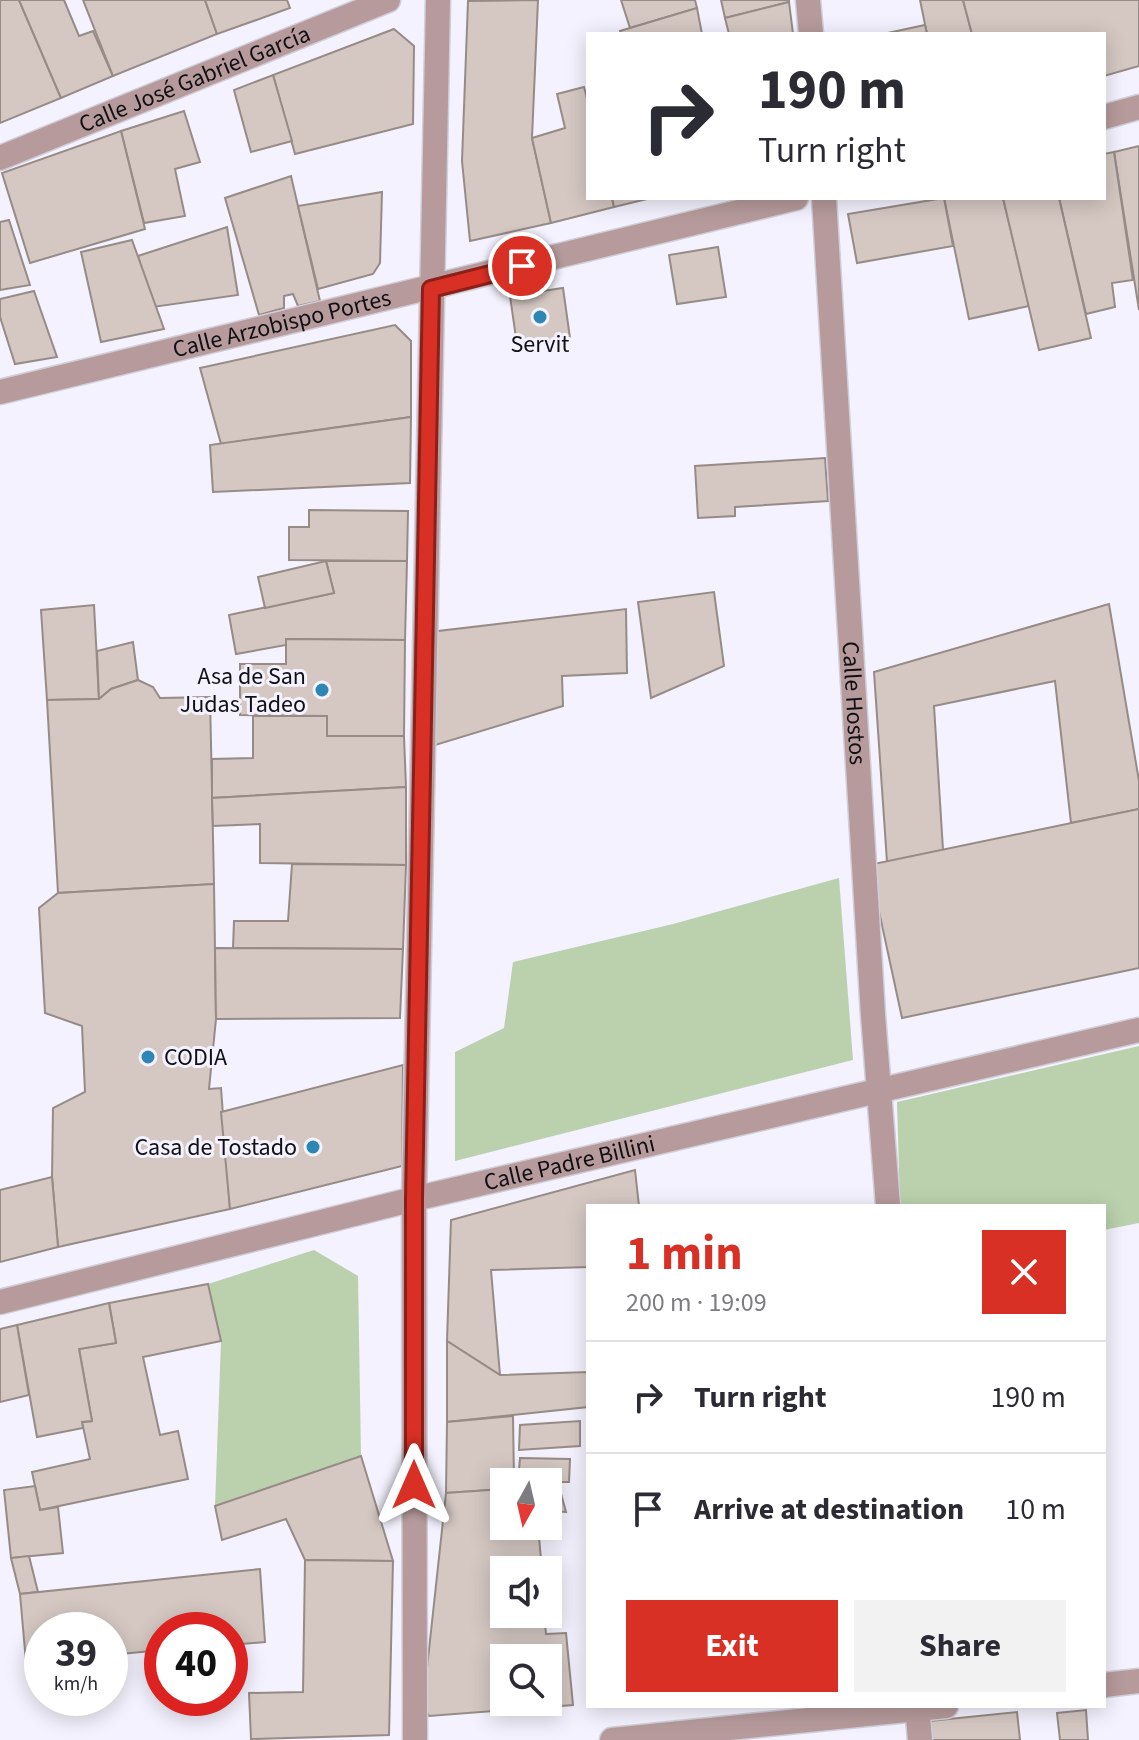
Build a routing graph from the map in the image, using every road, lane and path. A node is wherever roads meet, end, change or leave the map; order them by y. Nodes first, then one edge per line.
1 (388, 0) edge
2 (438, 0) edge
3 (808, 0) edge
4 (811, 32) edge
5 (1139, 107) edge
6 (1106, 116) edge
7 (0, 158) edge
8 (788, 200) edge
9 (824, 200) edge
10 (431, 289) junction
11 (0, 392) edge
12 (1139, 1030) edge
13 (879, 1090) junction
14 (414, 1199) junction
15 (888, 1204) edge
16 (0, 1302) edge
17 (1139, 1681) edge
18 (1106, 1685) edge
19 (917, 1708) edge
20 (415, 1740) edge
21 (612, 1740) edge
22 (920, 1740) edge

1 - 7 street, Calle José Gabriel García
2 - 10 street
3 - 4 street
5 - 6 street
8 - 10 street, Calle Arzobispo Portes
9 - 13 street, Calle Hostos
10 - 11 street, Calle Arzobispo Portes
10 - 14 street
12 - 13 street, Calle Padre Billini
13 - 14 street, Calle Padre Billini
13 - 15 street, Calle Hostos
14 - 16 street, Calle Padre Billini
14 - 20 street
17 - 18 street
19 - 21 street
19 - 22 street

